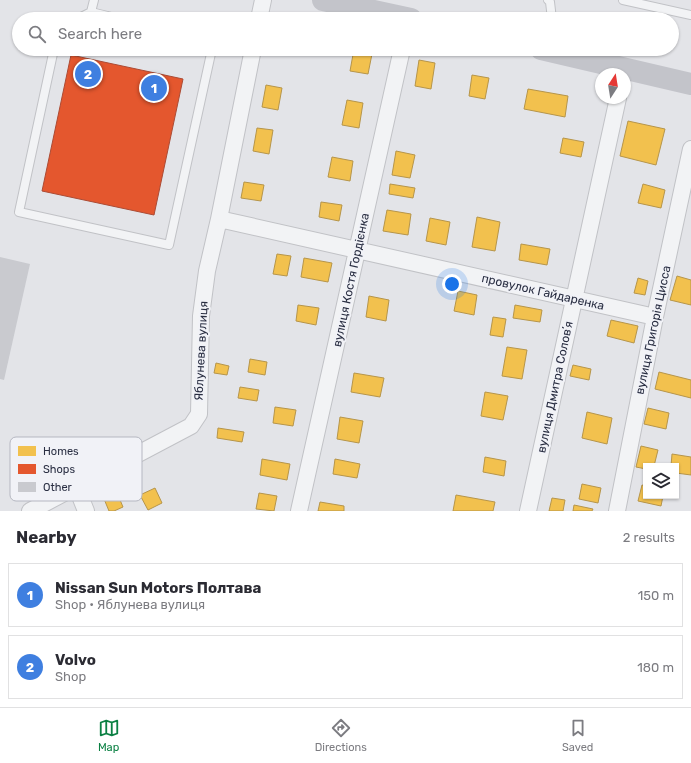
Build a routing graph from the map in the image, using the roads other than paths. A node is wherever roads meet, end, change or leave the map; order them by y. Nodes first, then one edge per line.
1 (94, 0) edge
2 (262, 0) edge
3 (323, 0) edge
4 (548, 0) edge
5 (623, 0) edge
6 (91, 12) edge
7 (260, 12) edge
8 (377, 12) edge
9 (551, 12) edge
10 (677, 12) edge
11 (679, 12) edge
12 (691, 15) edge
13 (52, 56) edge
14 (210, 56) edge
15 (251, 56) edge
16 (400, 56) edge
17 (572, 56) edge
18 (614, 68) edge
19 (631, 72) edge
20 (691, 84) edge
21 (617, 104) edge
22 (691, 149) edge
23 (219, 219) junction
24 (357, 250) junction
25 (574, 299) junction
26 (655, 317) junction
27 (142, 452) edge
28 (48, 501) edge
29 (82, 501) edge
30 (30, 511) edge
31 (86, 511) edge
32 (300, 511) edge
33 (528, 511) edge
34 (617, 511) edge

1 - 6 lane
2 - 7 street
3 - 8 main road
4 - 9 lane
5 - 10 lane
11 - 12 lane
13 - 14 lane
15 - 23 street, Яблунева вулиця
16 - 24 street, вулиця Костя Гордієнка
17 - 18 main road
19 - 20 main road
21 - 25 street, вулиця Дмитра Соловʼя
22 - 26 street, вулиця Григорія Цисса
23 - 24 street, провулок Гайдаренка
23 - 27 street, Яблунева вулиця
24 - 25 street, провулок Гайдаренка
24 - 32 street, вулиця Костя Гордієнка
25 - 26 street, провулок Гайдаренка
25 - 33 street, вулиця Дмитра Соловʼя
26 - 34 street, вулиця Григорія Цисса
28 - 30 street, Яблунева вулиця
29 - 31 street

